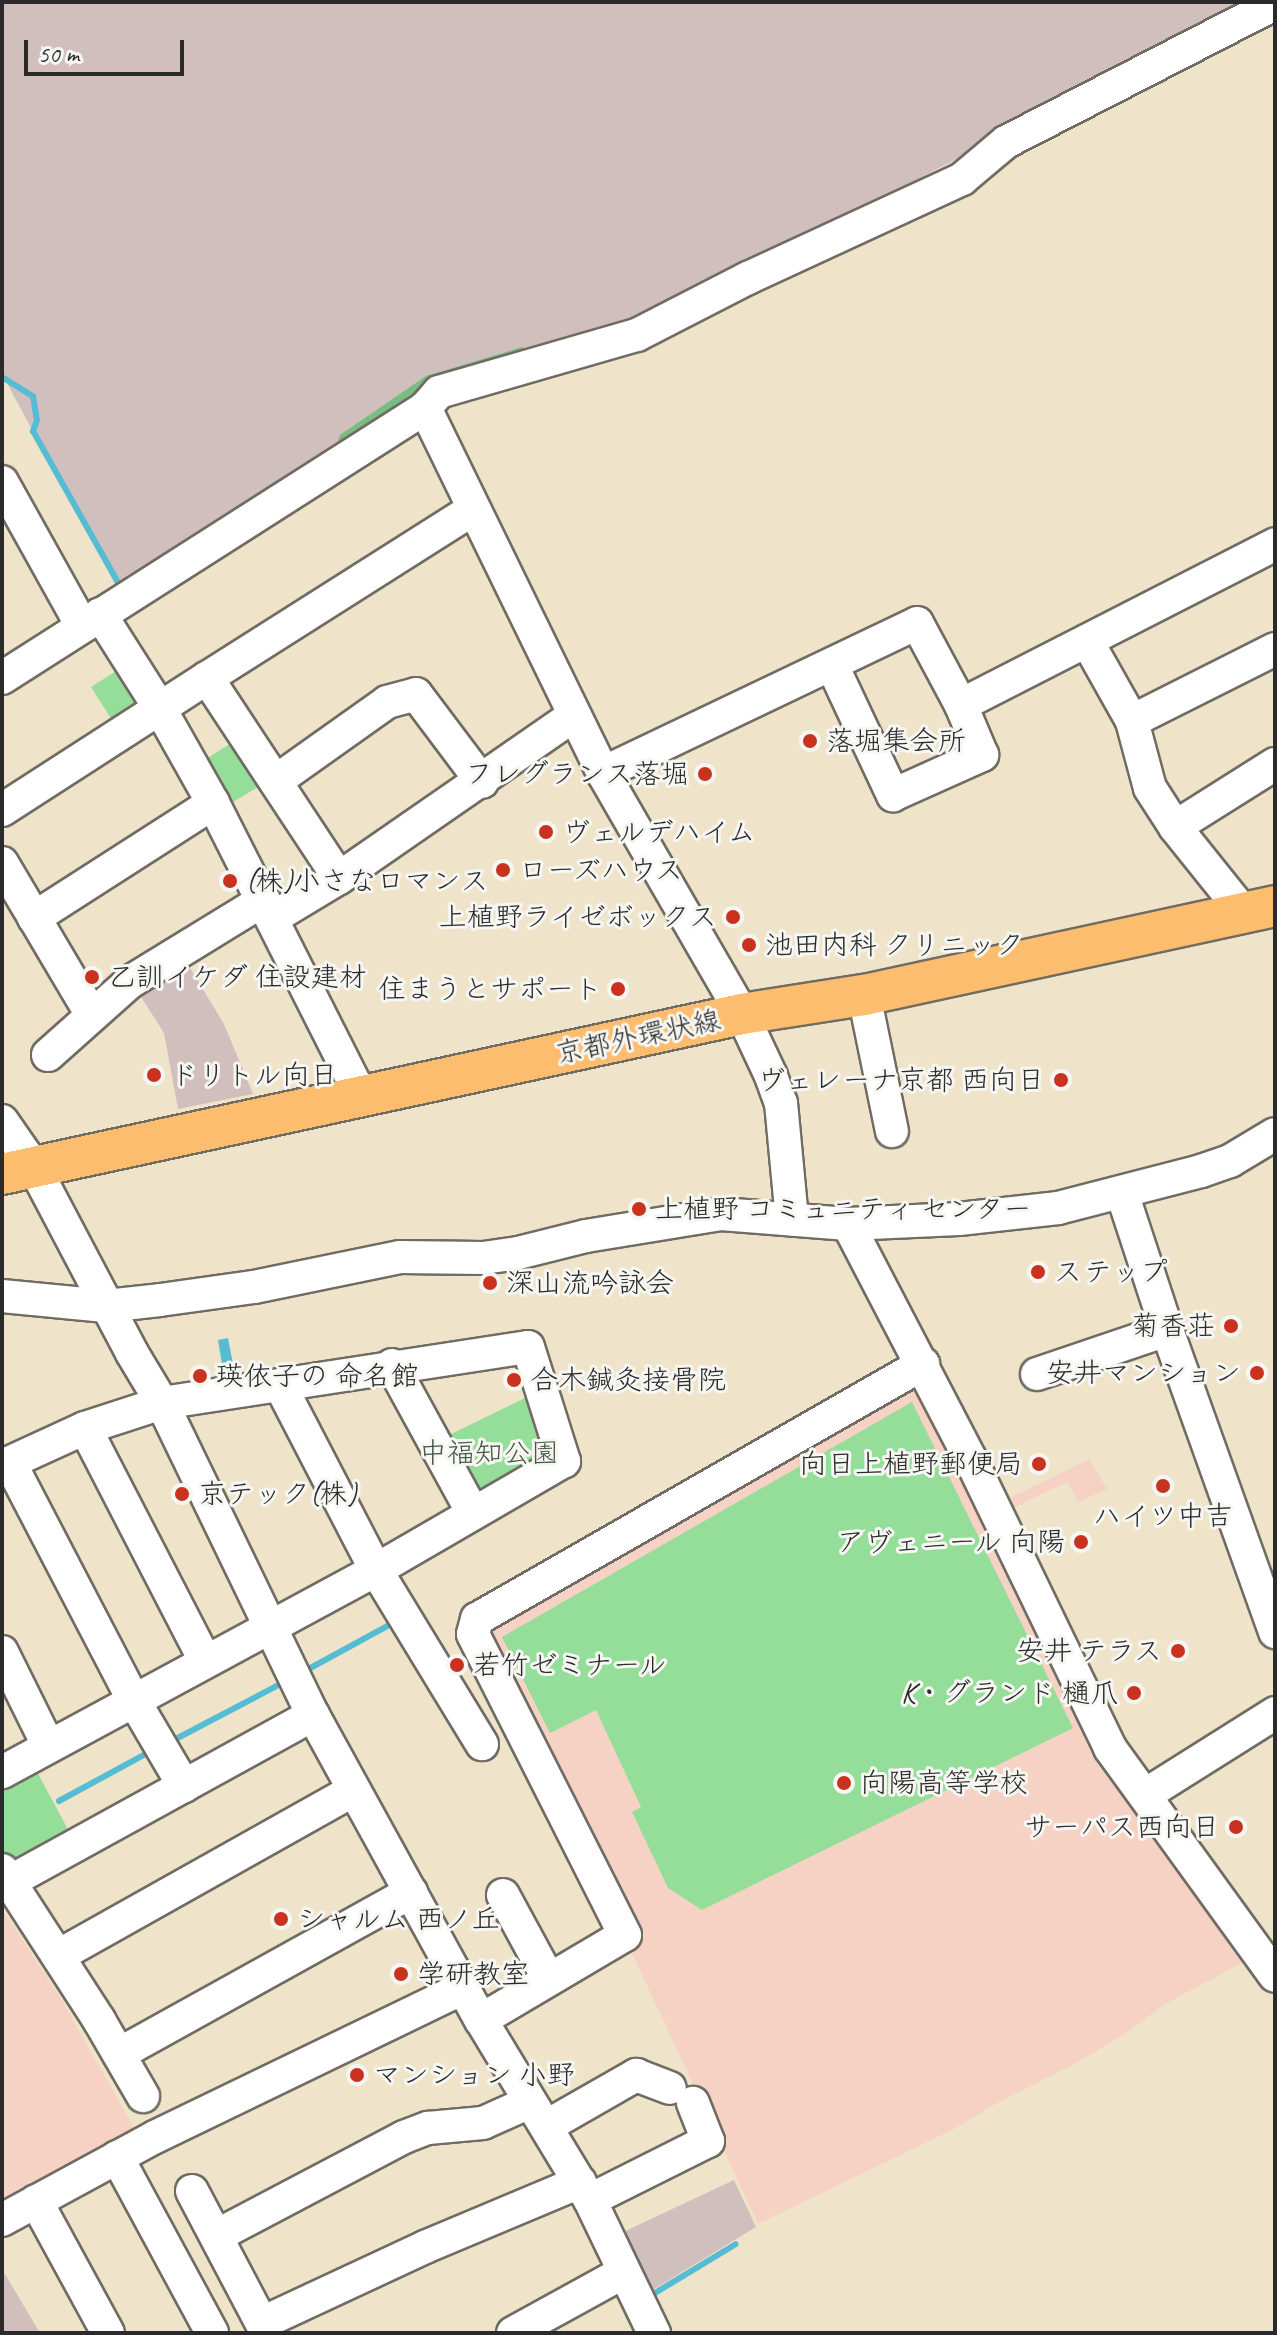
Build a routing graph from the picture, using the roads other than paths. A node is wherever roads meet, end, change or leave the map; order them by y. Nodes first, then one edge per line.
1 (1275, 4) edge
2 (425, 408) junction
3 (2, 482) edge
4 (473, 509) junction
5 (1275, 544) edge
6 (91, 620) junction
7 (1087, 641) junction
8 (1275, 649) edge
9 (832, 665) junction
10 (2, 678) edge
11 (207, 678) junction
12 (961, 705) junction
13 (159, 707) junction
14 (574, 715) junction
15 (1132, 721) junction
16 (1275, 764) edge
17 (603, 773) junction
18 (276, 781) junction
19 (482, 782) junction
20 (213, 803) junction
21 (2, 810) edge
22 (1175, 827) junction
23 (2, 863) edge
24 (339, 878) junction
25 (269, 909) junction
26 (1259, 909) edge
27 (34, 918) junction
28 (864, 995) junction
29 (742, 1014) junction
30 (92, 1015) junction
31 (48, 1055) dead end
32 (362, 1098) junction
33 (2, 1121) edge
34 (892, 1131) dead end
35 (1275, 1134) edge
36 (18, 1170) edge
37 (1122, 1193) junction
38 (792, 1219) junction
39 (848, 1224) junction
40 (2, 1296) edge
41 (106, 1306) junction
42 (1167, 1330) junction
43 (923, 1364) junction
44 (392, 1365) junction
45 (1037, 1374) dead end
46 (280, 1385) junction
47 (162, 1403) junction
48 (85, 1428) junction
49 (6, 1464) edge
50 (473, 1513) junction
51 (376, 1570) junction
52 (271, 1625) junction
53 (1275, 1632) edge
54 (2, 1652) edge
55 (205, 1660) junction
56 (133, 1699) junction
57 (1275, 1713) edge
58 (313, 1715) junction
59 (482, 1744) dead end
60 (48, 1745) junction
61 (2, 1772) edge
62 (184, 1786) junction
63 (354, 1790) junction
64 (1145, 1795) junction
65 (6, 1876) edge
66 (411, 1892) junction
67 (503, 1895) dead end
68 (58, 1956) junction
69 (1271, 1960) edge
70 (548, 1978) junction
71 (463, 1988) junction
72 (481, 2020) junction
73 (119, 2054) junction
74 (143, 2096) dead end
75 (538, 2114) junction
76 (117, 2157) junction
77 (192, 2191) dead end
78 (585, 2191) junction
79 (36, 2201) junction
80 (2, 2220) edge
81 (218, 2235) junction
82 (622, 2273) junction
83 (264, 2328) edge
84 (108, 2333) edge
85 (212, 2333) edge
86 (513, 2333) edge
87 (654, 2333) edge

1 - 2 street
2 - 4 street
2 - 6 street
3 - 6 street
4 - 11 street
4 - 14 street
5 - 7 street
6 - 10 street
6 - 13 street
7 - 12 street
7 - 15 street
8 - 15 street
9 - 12 street
9 - 12 street
9 - 17 street
11 - 13 street
11 - 18 street
13 - 20 street
13 - 21 street
14 - 17 street
14 - 19 street
15 - 22 street
16 - 22 street
17 - 29 street
18 - 19 street
18 - 24 street
19 - 24 street
20 - 25 street
20 - 27 street
22 - 26 street
23 - 27 street
24 - 25 street
25 - 30 street
25 - 32 street
26 - 28 main road, 京都外環状線
27 - 30 street
28 - 29 main road, 京都外環状線
28 - 34 street
29 - 32 main road, 京都外環状線
29 - 38 street
30 - 31 street
32 - 36 main road, 京都外環状線
33 - 36 street
35 - 37 street
36 - 41 street
37 - 39 street
37 - 42 street
38 - 39 street
38 - 41 street
39 - 43 street
40 - 41 street
41 - 47 street
42 - 45 street
42 - 53 street
43 - 64 street
43 - 70 street
44 - 46 street
44 - 50 street
44 - 50 street
46 - 47 street
46 - 51 street
47 - 48 street
47 - 52 street
48 - 49 street
48 - 55 street
49 - 56 street
50 - 51 street
51 - 52 street
51 - 59 street
52 - 55 street
52 - 58 street
54 - 60 street
55 - 56 street
56 - 60 street
56 - 62 street
57 - 64 street
58 - 62 street
58 - 63 street
60 - 61 street
62 - 65 street
63 - 66 street
63 - 68 street
64 - 69 street
65 - 68 street
66 - 71 street
66 - 73 street
67 - 70 street
68 - 73 street
70 - 72 street
71 - 72 street
71 - 76 street
72 - 75 street
73 - 74 street
75 - 78 street
75 - 78 street
75 - 81 street
76 - 79 street
76 - 85 street
77 - 81 street
78 - 82 street
78 - 83 street
79 - 80 street
79 - 84 street
81 - 83 street
82 - 86 street
82 - 87 street

